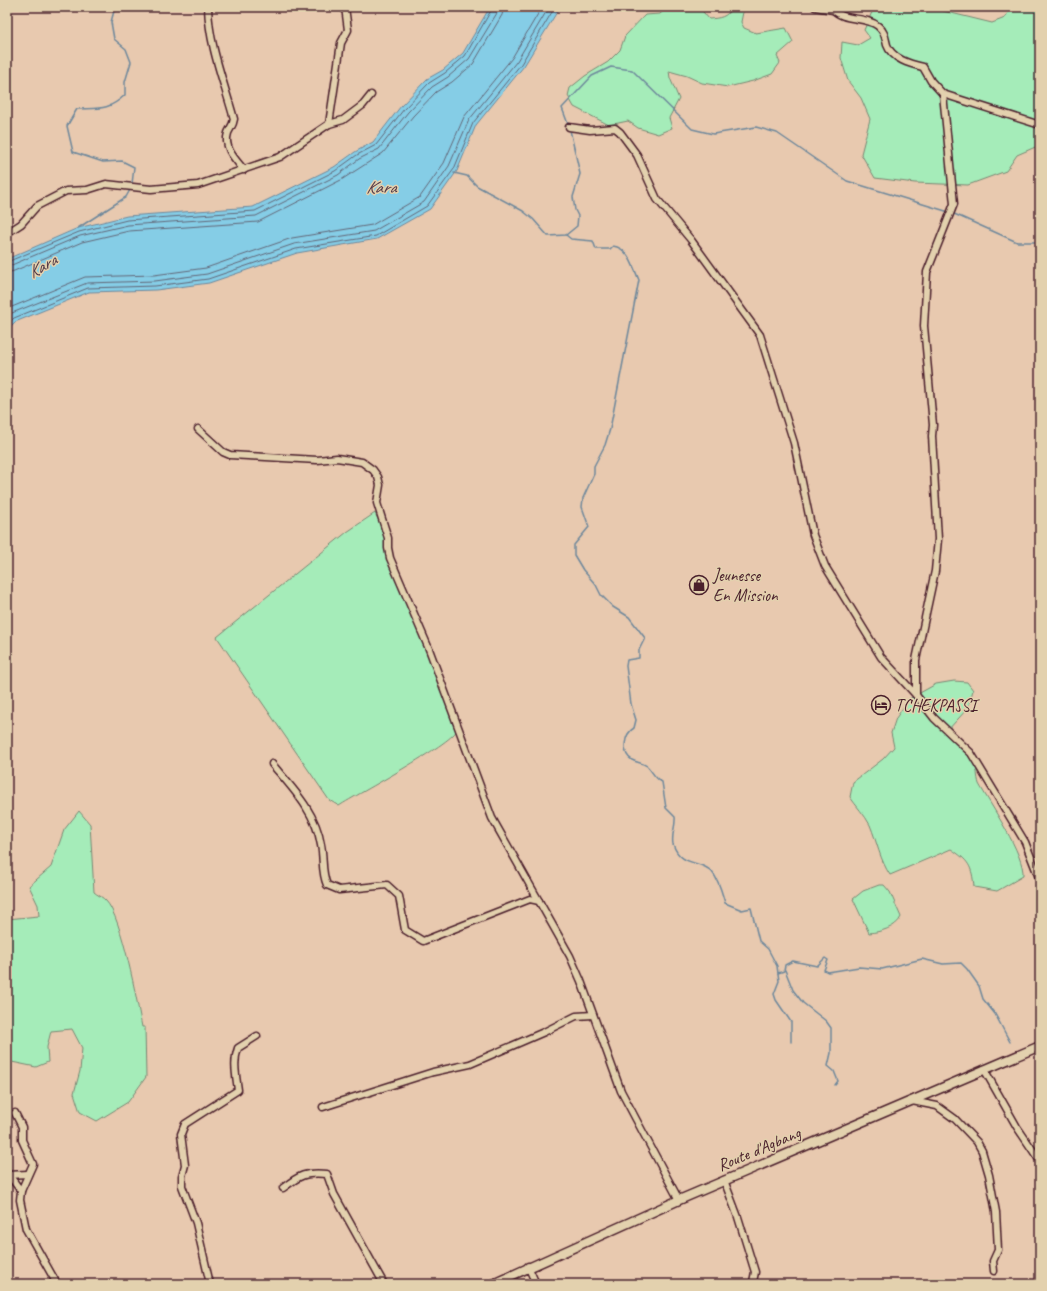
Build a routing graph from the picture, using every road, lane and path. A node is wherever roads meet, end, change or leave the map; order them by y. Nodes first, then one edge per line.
1 (208, 7) edge
2 (345, 7) edge
3 (815, 7) edge
4 (832, 9) edge
5 (943, 94) junction
6 (371, 95) dead end
7 (329, 124) junction
8 (1040, 125) edge
9 (569, 127) dead end
10 (244, 170) junction
11 (7, 233) edge
12 (198, 429) dead end
13 (916, 695) junction
14 (272, 764) dead end
15 (1040, 880) edge
16 (539, 901) junction
17 (593, 1015) junction
18 (258, 1036) dead end
19 (1040, 1046) edge
20 (984, 1069) junction
21 (912, 1101) junction
22 (323, 1106) dead end
23 (15, 1113) dead end
24 (1040, 1160) edge
25 (28, 1174) junction
26 (8, 1175) edge
27 (724, 1180) junction
28 (283, 1188) dead end
29 (21, 1191) junction
30 (679, 1200) junction
31 (528, 1266) junction
32 (994, 1271) dead end
33 (57, 1284) edge
34 (210, 1284) edge
35 (384, 1284) edge
36 (493, 1284) edge
37 (536, 1284) edge
38 (750, 1284) edge

1 - 10 street
2 - 7 street
3 - 4 street
4 - 5 street
5 - 8 street
5 - 13 street
6 - 7 street
7 - 10 street
9 - 13 street
10 - 11 street
12 - 16 street
13 - 15 street
14 - 16 street
16 - 17 street
17 - 22 street
17 - 30 street
18 - 34 street
19 - 20 main road, Route d'Agbang
20 - 21 main road, Route d'Agbang
20 - 24 street
21 - 27 main road, Route d'Agbang
21 - 32 street
23 - 25 street
25 - 26 street
25 - 29 street
26 - 29 street
27 - 30 main road, Route d'Agbang
27 - 38 street
28 - 35 street
29 - 33 street
30 - 31 main road, Route d'Agbang
31 - 36 main road, Route d'Agbang
31 - 37 street

